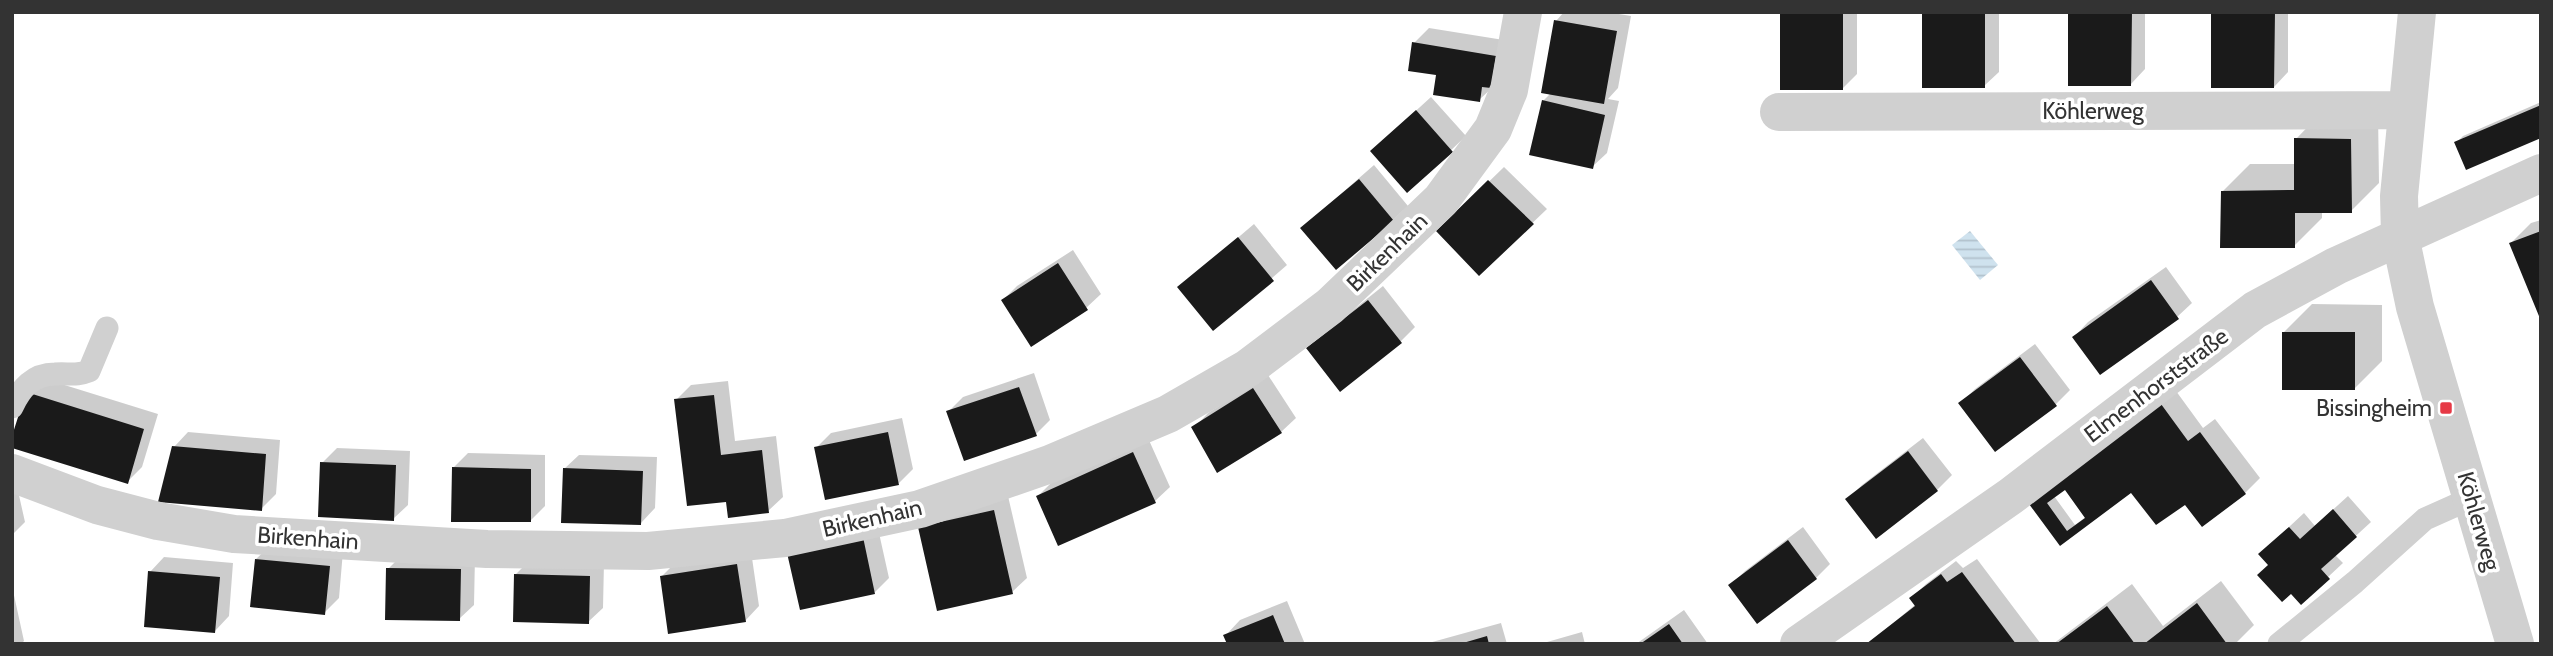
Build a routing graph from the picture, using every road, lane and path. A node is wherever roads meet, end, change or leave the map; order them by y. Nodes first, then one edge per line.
1 (1523, 12) edge
2 (2417, 12) edge
3 (2407, 110) junction
4 (1779, 113) dead end
5 (2541, 173) edge
6 (2400, 236) junction
7 (107, 328) dead end
8 (12, 407) edge
9 (12, 473) edge
10 (2472, 498) junction
11 (1799, 644) edge
12 (2279, 644) edge
13 (2515, 644) edge

1 - 9 street, Birkenhain
2 - 3 street, Köhlerweg
3 - 4 street, Köhlerweg
3 - 6 street, Köhlerweg
5 - 6 street, Elmenhorststraße
6 - 10 street, Köhlerweg
6 - 11 street, Elmenhorststraße
7 - 8 lane
10 - 12 lane
10 - 13 street, Köhlerweg

